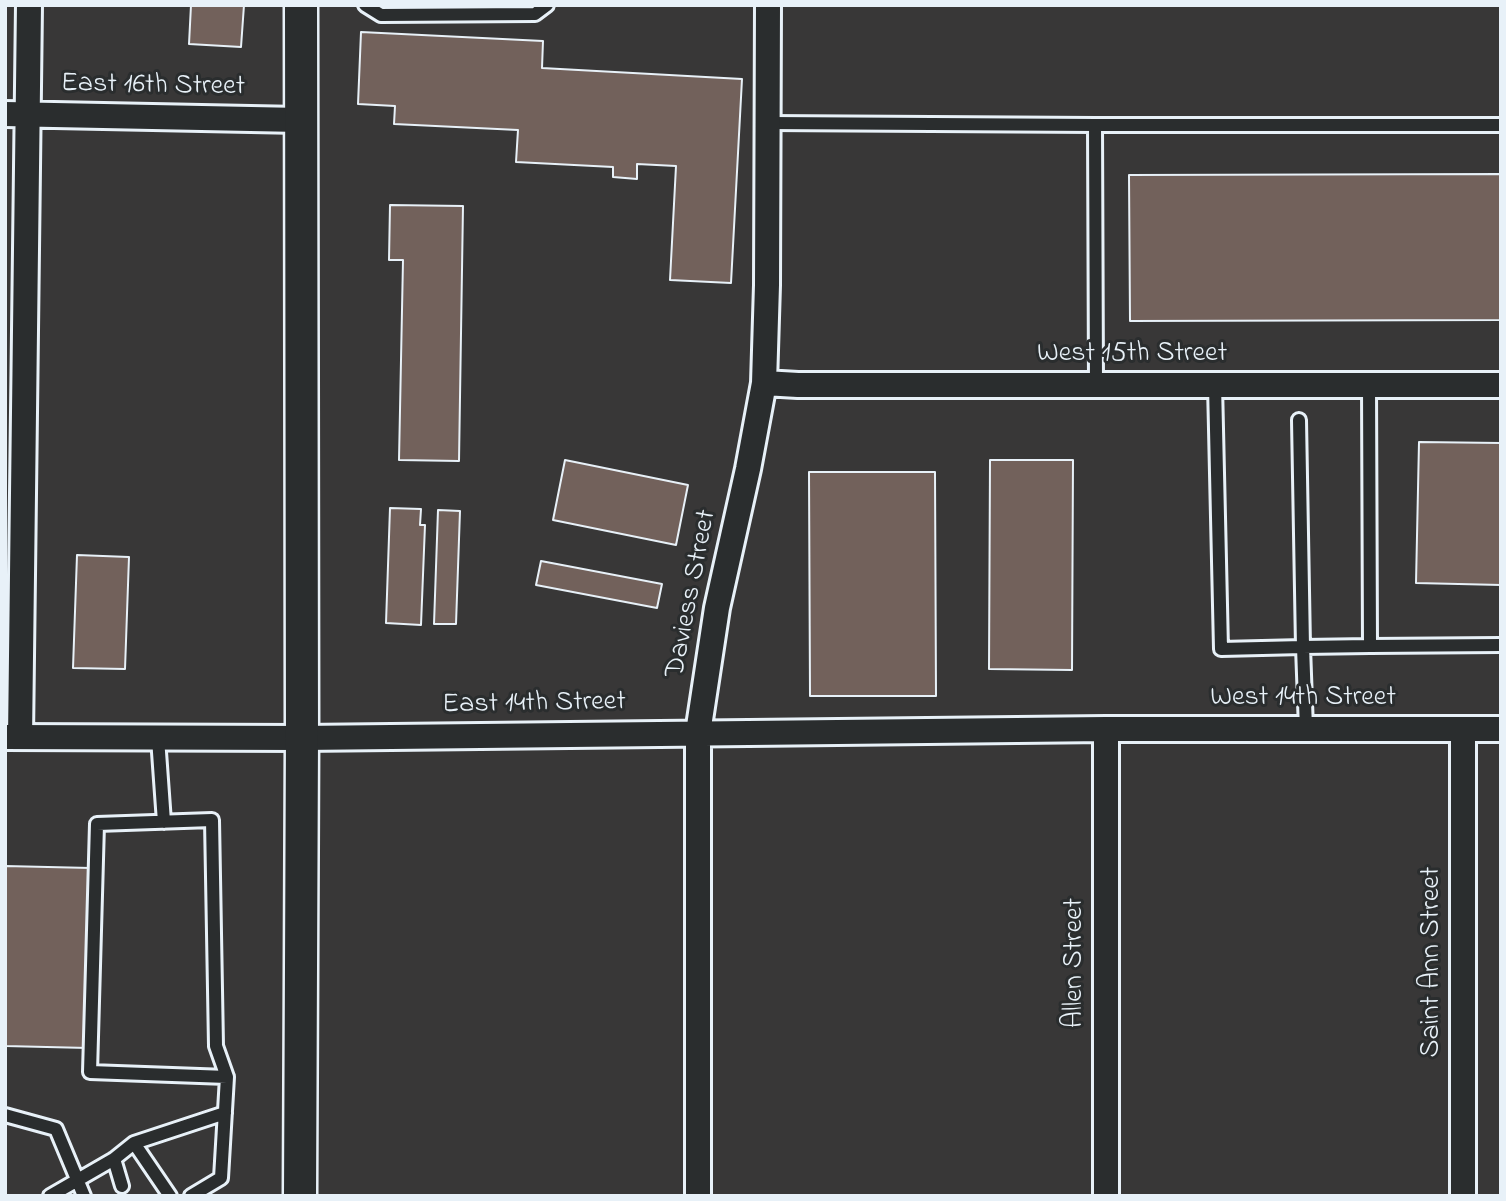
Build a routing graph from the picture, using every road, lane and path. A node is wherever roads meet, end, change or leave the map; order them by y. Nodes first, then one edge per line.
1 (29, 5) edge
2 (301, 5) edge
3 (365, 5) edge
4 (547, 5) edge
5 (768, 5) edge
6 (16, 114) edge
7 (300, 120) junction
8 (768, 123) junction
9 (1095, 125) junction
10 (1501, 125) edge
11 (764, 383) junction
12 (1096, 385) junction
13 (1215, 385) junction
14 (1369, 385) junction
15 (1501, 385) edge
16 (1299, 420) dead end
17 (1501, 645) edge
18 (1370, 646) junction
19 (1303, 647) junction
20 (1106, 729) junction
21 (1306, 729) junction
22 (1462, 729) junction
23 (1501, 729) edge
24 (698, 733) junction
25 (13, 737) edge
26 (158, 738) junction
27 (302, 738) junction
28 (164, 822) junction
29 (227, 1077) junction
30 (225, 1113) junction
31 (5, 1115) edge
32 (134, 1143) junction
33 (114, 1158) junction
34 (76, 1180) junction
35 (121, 1186) dead end
36 (50, 1196) edge
37 (84, 1196) edge
38 (170, 1196) edge
39 (191, 1196) edge
40 (300, 1196) edge
41 (698, 1196) edge
42 (1106, 1196) edge
43 (1463, 1196) edge

1 - 6 street
2 - 7 street
3 - 4 lane
5 - 8 street, Daviess Street
6 - 7 street, East 16th Street
6 - 25 street
7 - 27 street
8 - 9 lane
8 - 11 street, Daviess Street
9 - 10 lane
9 - 12 lane
11 - 12 street, West 15th Street
11 - 24 street, Daviess Street
12 - 13 street, West 15th Street
13 - 14 street, West 15th Street
13 - 19 lane
14 - 15 street, West 15th Street
14 - 18 lane
16 - 19 lane
17 - 18 lane
18 - 19 lane
19 - 21 lane
20 - 21 street, West 14th Street
20 - 24 street, East 14th Street
20 - 42 street, Allen Street
21 - 22 street, West 14th Street
22 - 23 street, West 14th Street
22 - 43 street, Saint Ann Street
24 - 27 street, East 14th Street
24 - 41 street, Daviess Street
25 - 26 street, East 14th Street
26 - 27 street, East 14th Street
26 - 28 lane
27 - 40 street
28 - 29 lane
28 - 29 lane
29 - 30 lane
30 - 32 lane
30 - 39 lane
31 - 34 lane
32 - 33 lane
32 - 38 lane
33 - 34 lane
33 - 35 lane
34 - 36 lane
34 - 37 lane

